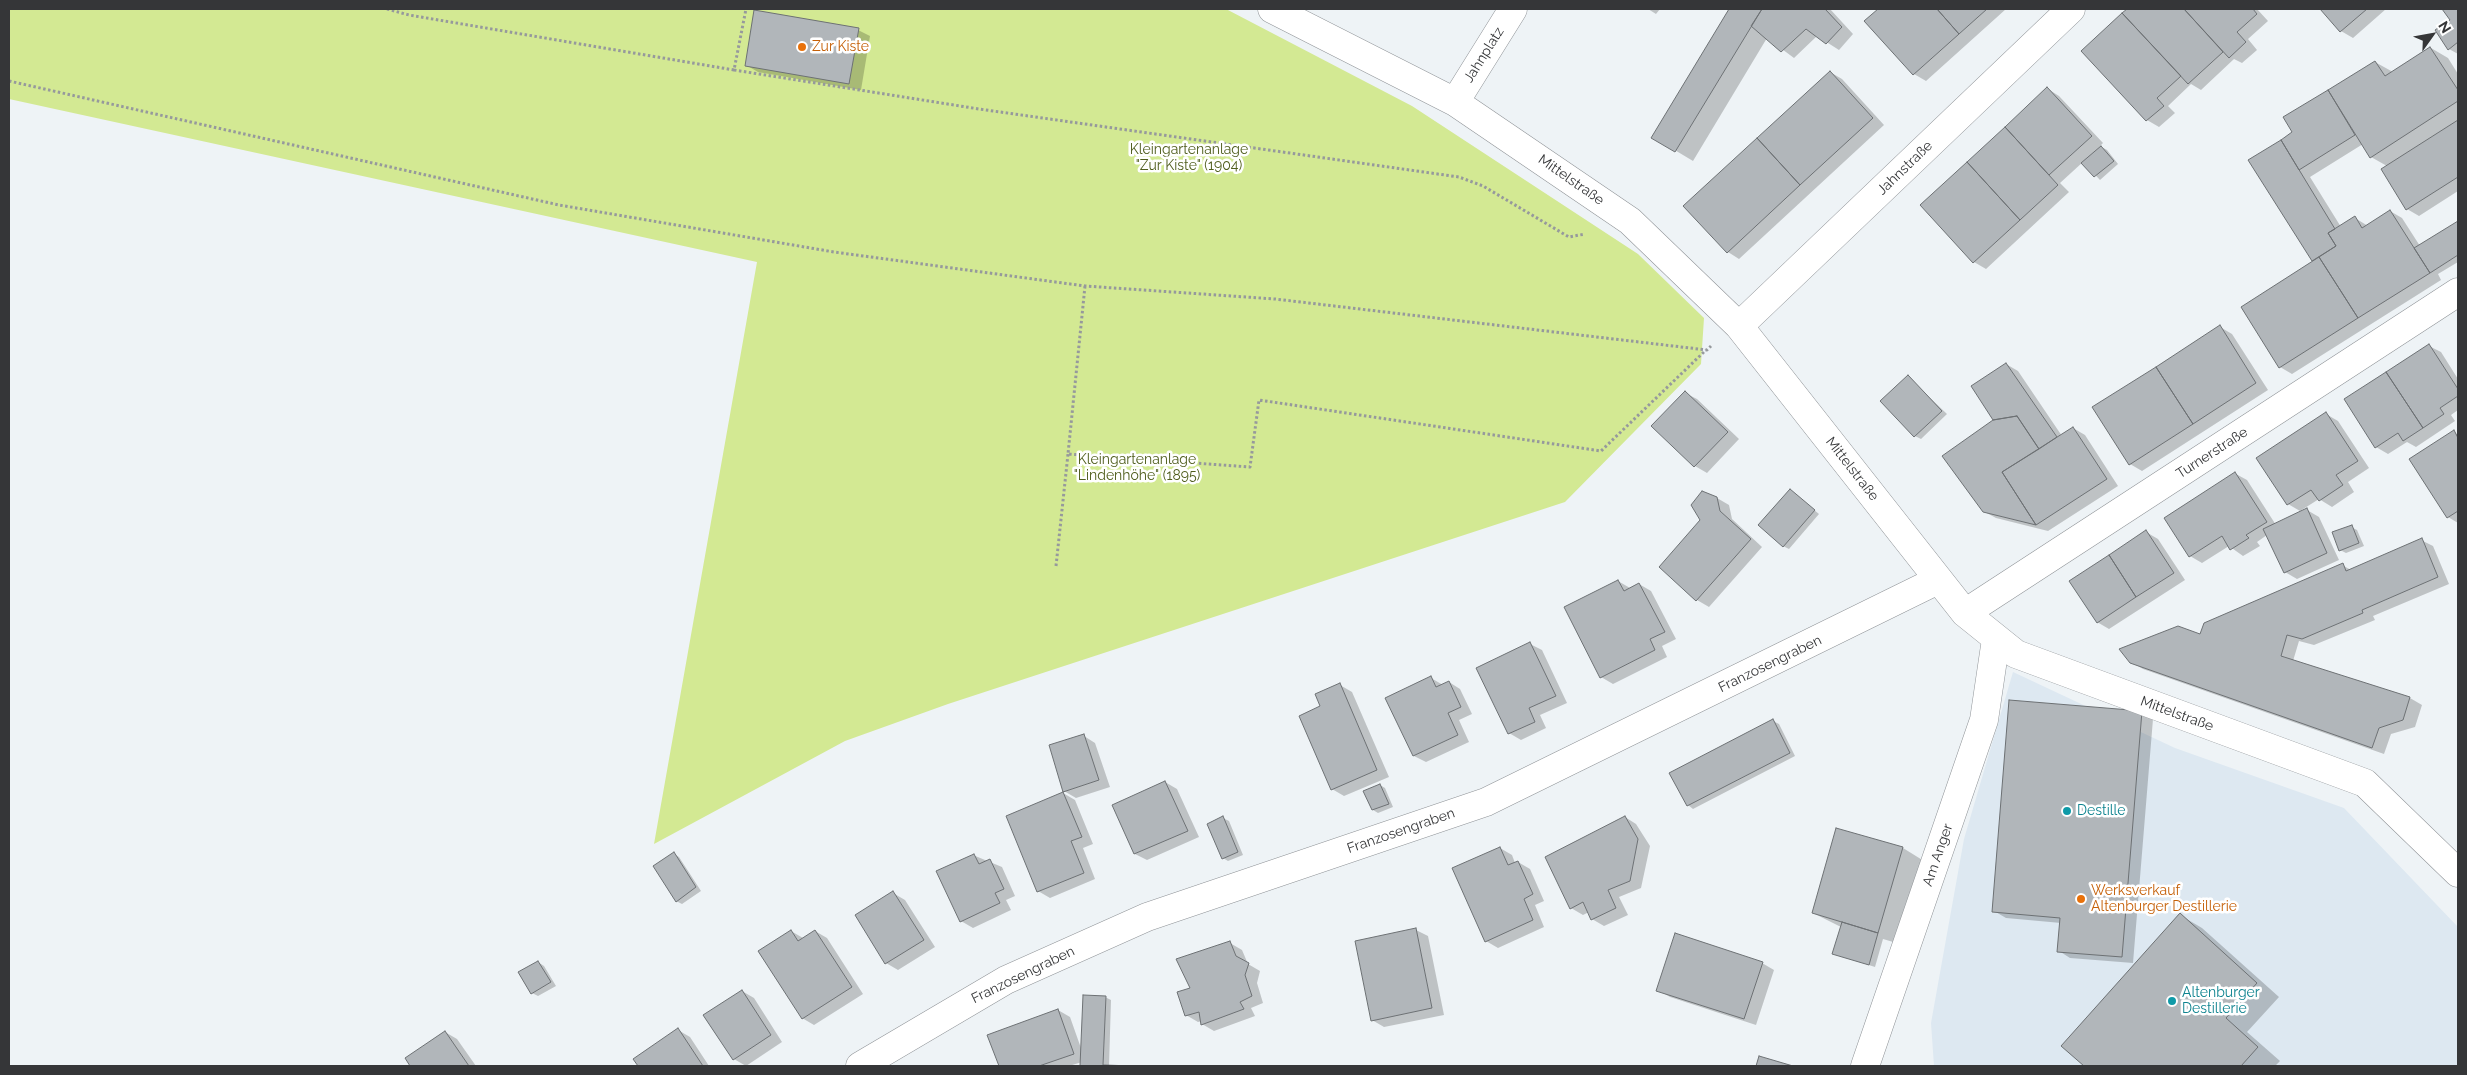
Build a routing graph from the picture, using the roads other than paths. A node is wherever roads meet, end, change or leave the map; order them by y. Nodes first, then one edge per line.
1 (1272, 9) edge
2 (1513, 9) edge
3 (2071, 9) edge
4 (1456, 102) junction
5 (2458, 292) edge
6 (1739, 326) junction
7 (1938, 580) junction
8 (1965, 613) junction
9 (1996, 639) junction
10 (2458, 873) edge
11 (860, 1066) edge
12 (1865, 1066) edge

1 - 4 street, Mittelstraße
2 - 4 street, Jahnplatz
3 - 6 street, Jahnstraße
4 - 6 street, Mittelstraße
5 - 8 street, Turnerstraße
6 - 7 street, Mittelstraße
7 - 8 street, Mittelstraße
7 - 11 street, Franzosengraben
8 - 9 street, Mittelstraße
9 - 10 street, Mittelstraße
9 - 12 street, Am Anger

